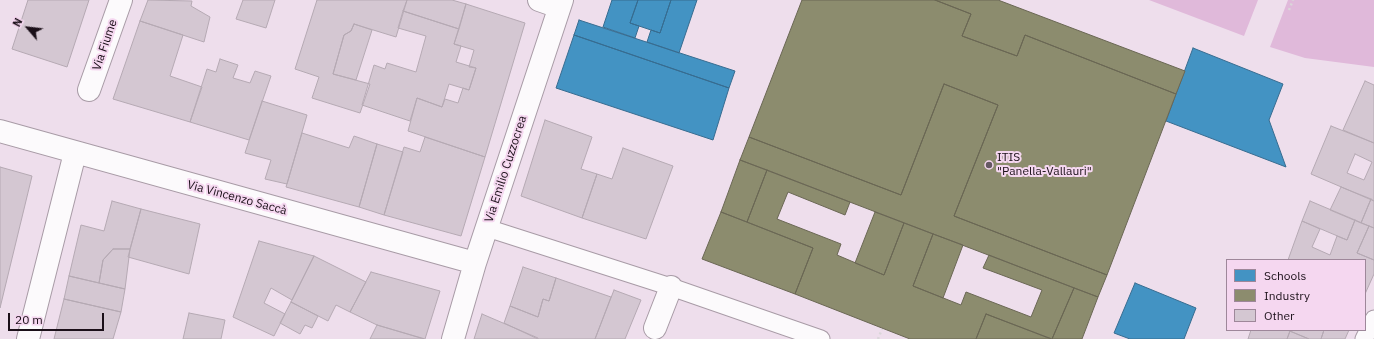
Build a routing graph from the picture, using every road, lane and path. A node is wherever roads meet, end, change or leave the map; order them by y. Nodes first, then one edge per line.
1 (121, 0) edge
2 (1293, 0) edge
3 (553, 2) edge
4 (1289, 10) dead end
5 (89, 90) dead end
6 (0, 131) edge
7 (75, 153) junction
8 (487, 228) junction
9 (475, 263) junction
10 (671, 287) junction
11 (1374, 318) edge
12 (655, 328) dead end
13 (882, 329) dead end
14 (28, 339) edge
15 (453, 339) edge
16 (821, 339) edge
17 (878, 339) edge
18 (1364, 339) edge

1 - 5 street, Via Fiume
2 - 4 path
3 - 8 street, Via Emilio Cuzzocrea
6 - 7 street, Via Vincenzo Saccà
7 - 9 street, Via Vincenzo Saccà
7 - 14 street
8 - 9 street, Via Emilio Cuzzocrea
8 - 10 lane
9 - 15 street, Via Emilio Cuzzocrea
10 - 12 street
10 - 16 lane
11 - 18 lane
13 - 17 path

